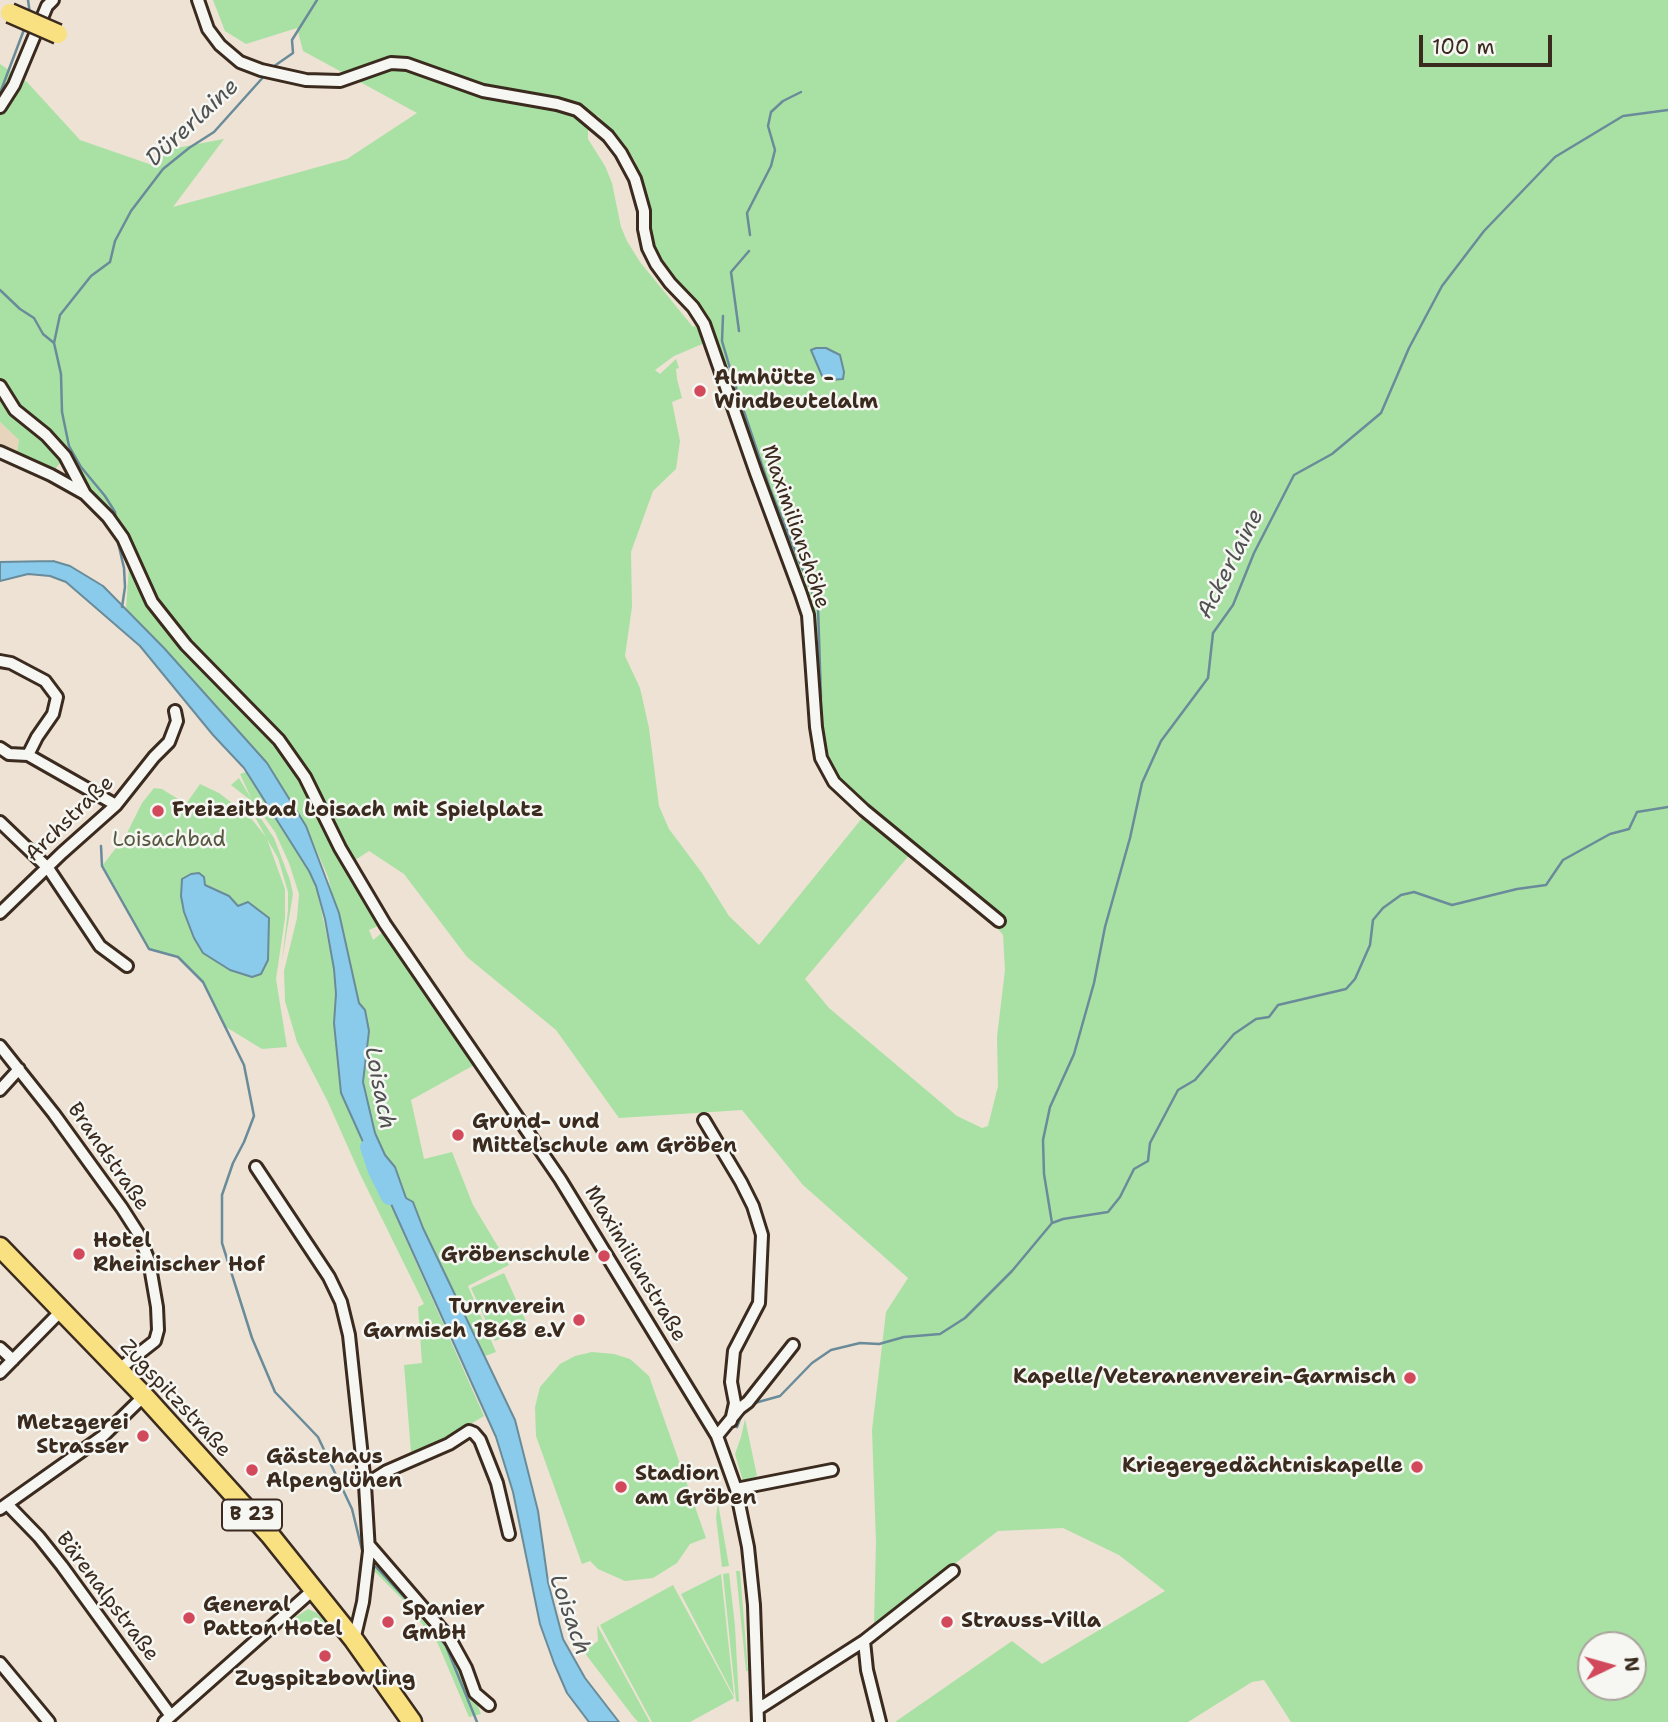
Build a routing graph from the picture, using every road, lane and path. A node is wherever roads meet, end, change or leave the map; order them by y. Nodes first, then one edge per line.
1 (53, 0) edge
2 (198, 0) edge
3 (10, 13) dead end
4 (58, 34) dead end
5 (0, 107) edge
6 (0, 386) edge
7 (0, 452) edge
8 (65, 456) junction
9 (51, 475) junction
10 (85, 494) junction
11 (0, 661) edge
12 (175, 711) dead end
13 (0, 748) edge
14 (28, 755) junction
15 (116, 804) junction
16 (0, 822) edge
17 (48, 868) junction
18 (0, 913) edge
19 (999, 921) dead end
20 (127, 967) dead end
21 (0, 1046) edge
22 (19, 1069) junction
23 (0, 1090) edge
24 (704, 1120) dead end
25 (256, 1167) dead end
26 (0, 1247) edge
27 (61, 1311) junction
28 (793, 1345) dead end
29 (0, 1348) edge
30 (13, 1360) junction
31 (118, 1370) junction
32 (0, 1373) edge
33 (144, 1396) junction
34 (731, 1421) junction
35 (717, 1436) junction
36 (832, 1470) dead end
37 (365, 1485) junction
38 (736, 1489) junction
39 (3, 1506) edge
40 (509, 1534) dead end
41 (369, 1548) junction
42 (953, 1571) dead end
43 (313, 1590) junction
44 (354, 1640) junction
45 (864, 1641) junction
46 (0, 1663) edge
47 (489, 1705) dead end
48 (758, 1709) junction
49 (167, 1719) edge
50 (49, 1722) edge
51 (412, 1722) edge
52 (758, 1722) edge
53 (880, 1722) edge

1 - 5 street
2 - 19 street, Maximilianshöhe
3 - 4 main road, bridge
6 - 8 street
7 - 9 street
8 - 9 street
8 - 10 street
9 - 10 street
10 - 35 street, Maximilianstraße
11 - 14 street
12 - 15 street, Archstraße
13 - 14 street
14 - 15 street
15 - 17 street, Archstraße
16 - 17 street
17 - 18 street, Archstraße
17 - 20 street
21 - 22 street, Brandstraße
22 - 23 street
22 - 31 street, Brandstraße
24 - 34 street
25 - 37 street
26 - 27 main road, Zugspitzstraße / B 23
27 - 30 street
27 - 31 main road, Zugspitzstraße / B 23
28 - 34 street
29 - 30 street
30 - 32 street
31 - 33 main road, Zugspitzstraße / B 23
33 - 39 street
33 - 43 main road, Zugspitzstraße / B 23
34 - 35 street
35 - 38 street, Maximilianstraße
36 - 38 street
37 - 40 street
37 - 41 street
38 - 48 street, Maximilianstraße
39 - 49 street, Bärenalpstraße
41 - 44 street
41 - 47 street
42 - 45 street
43 - 44 main road, Zugspitzstraße / B 23
43 - 49 street
44 - 51 main road, Zugspitzstraße / B 23
45 - 48 street
45 - 53 street
46 - 50 street
48 - 52 street, Maximilianstraße

